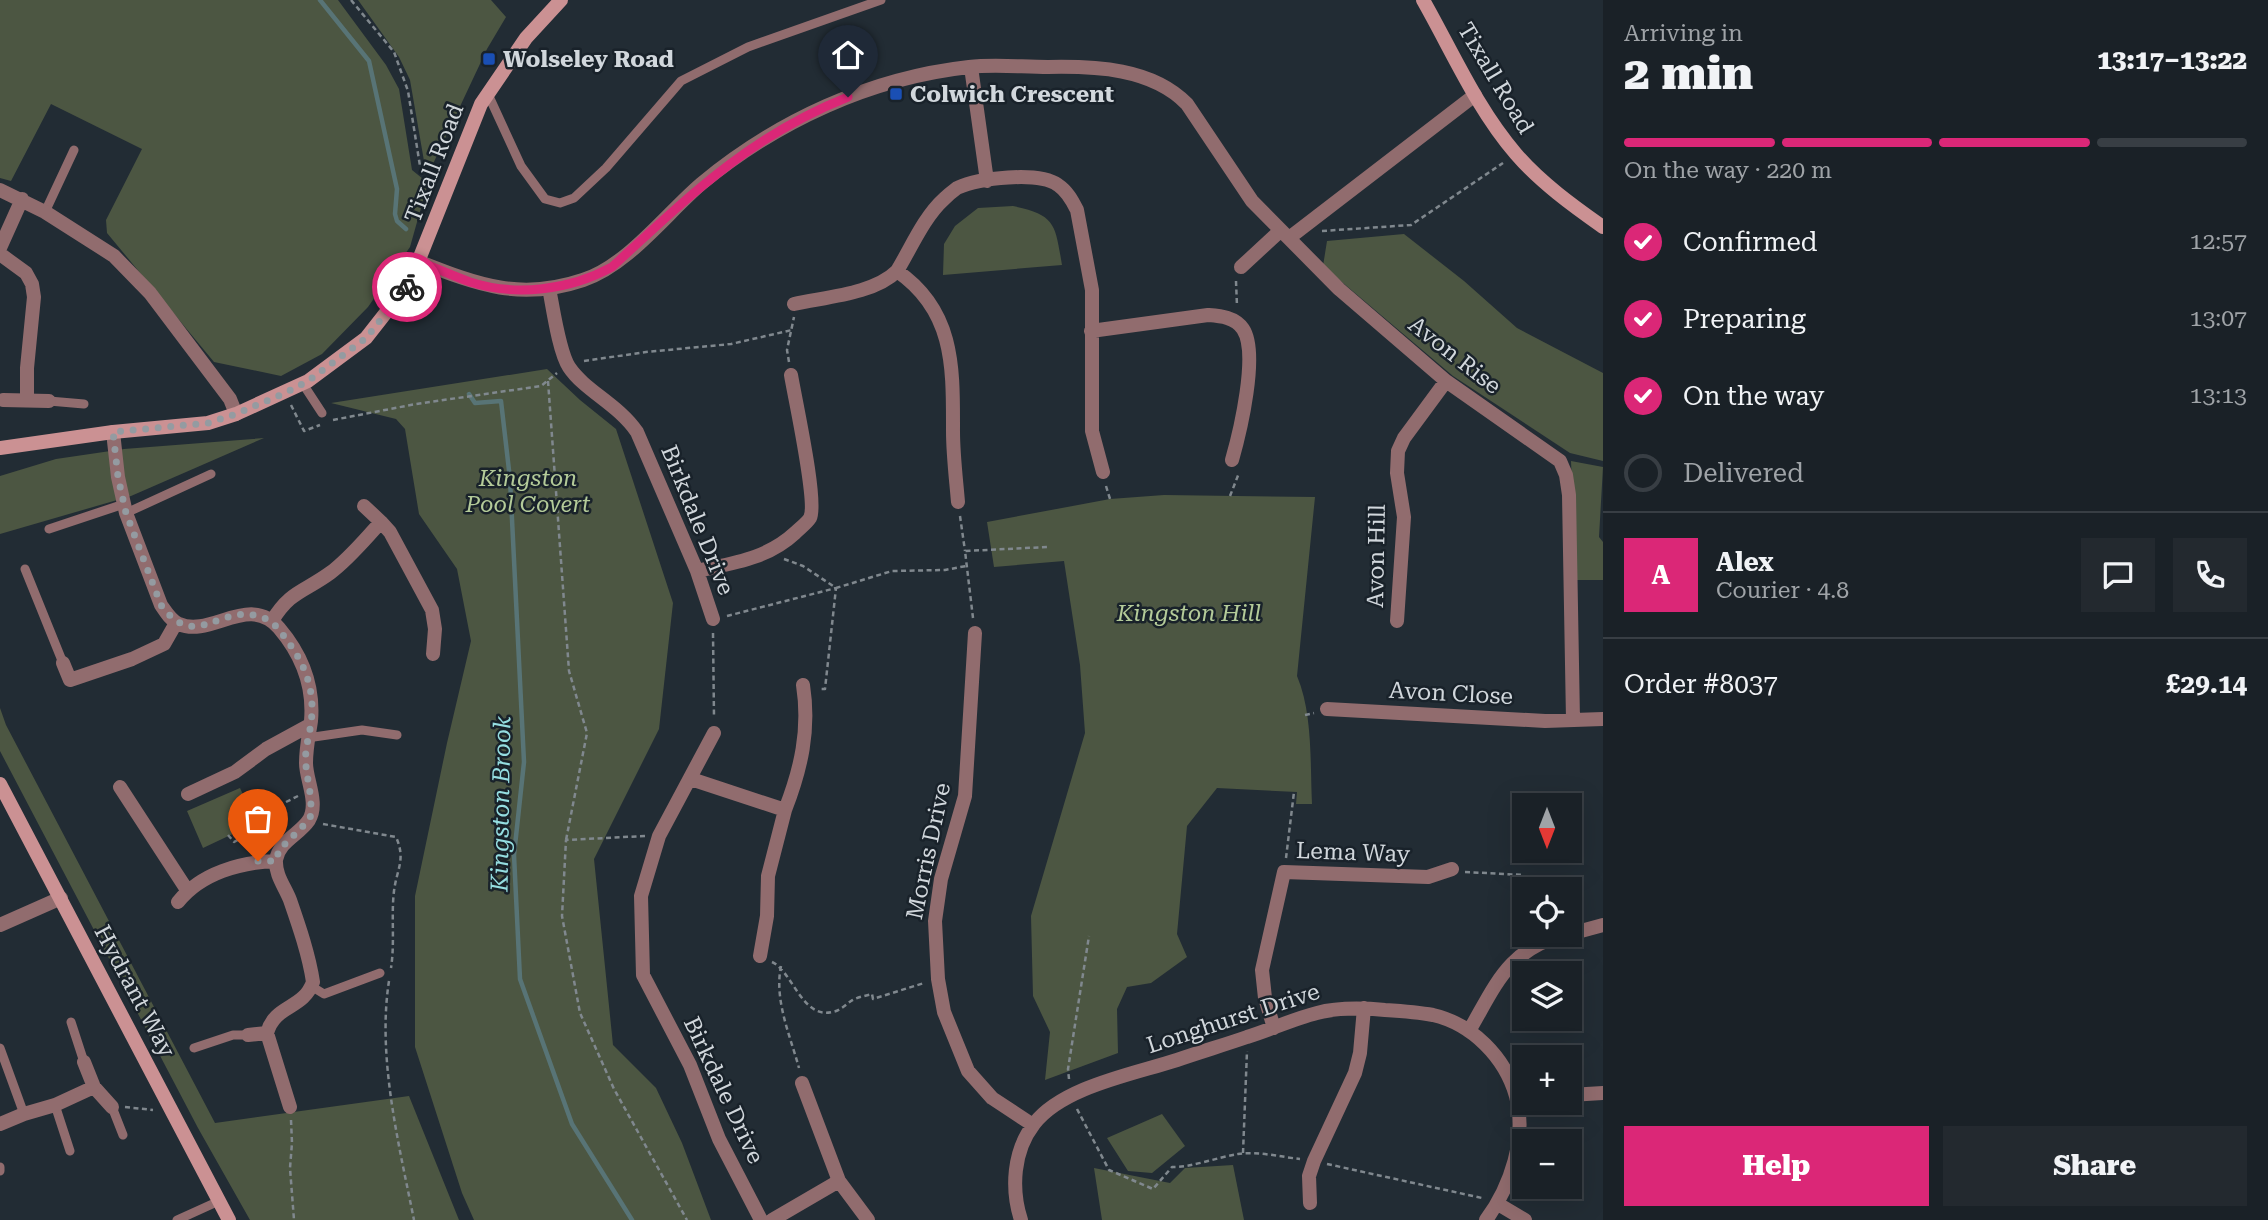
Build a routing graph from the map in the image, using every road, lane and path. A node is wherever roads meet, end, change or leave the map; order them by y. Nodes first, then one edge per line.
1 (351, 0) edge
2 (561, 0) edge
3 (881, 0) edge
4 (1423, 0) edge
5 (971, 67) junction
6 (487, 92) junction
7 (1475, 95) junction
8 (74, 150) dead end
9 (1516, 154) junction
10 (987, 181) junction
11 (450, 186) junction
12 (0, 190) edge
13 (22, 199) junction
14 (45, 212) junction
15 (1302, 227) junction
16 (1603, 227) edge
17 (1284, 235) junction
18 (0, 248) edge
19 (0, 254) edge
20 (420, 262) junction
21 (1241, 267) joint
22 (897, 271) junction
23 (549, 288) junction
24 (794, 304) joint
25 (1237, 323) junction
26 (792, 330) junction
27 (1091, 331) junction
28 (567, 364) junction
29 (791, 375) joint
30 (548, 381) junction
31 (1446, 381) junction
32 (303, 384) junction
33 (285, 393) junction
34 (1, 400) edge
35 (27, 400) junction
36 (50, 401) joint
37 (84, 404) dead end
38 (323, 413) dead end
39 (236, 414) junction
40 (113, 432) junction
41 (0, 449) edge
42 (1233, 460) joint
43 (1103, 472) dead end
44 (211, 474) dead end
45 (1230, 496) dead end
46 (958, 502) joint
47 (364, 506) dead end
48 (125, 508) junction
49 (381, 522) junction
50 (49, 529) dead end
51 (1048, 547) dead end
52 (965, 551) junction
53 (768, 554) junction
54 (966, 566) junction
55 (26, 569) dead end
56 (697, 571) junction
57 (836, 588) junction
58 (713, 620) junction
59 (272, 621) junction
60 (1397, 621) dead end
61 (176, 623) junction
62 (975, 633) joint
63 (433, 654) dead end
64 (63, 663) joint
65 (808, 686) joint
66 (1327, 709) dead end
67 (1603, 719) edge
68 (1573, 720) junction
69 (309, 731) junction
70 (714, 733) joint
71 (397, 735) dead end
72 (691, 779) junction
73 (0, 784) edge
74 (120, 787) dead end
75 (1294, 792) dead end
76 (312, 793) junction
77 (188, 794) dead end
78 (785, 810) junction
79 (310, 819) junction
80 (228, 835) dead end
81 (659, 836) junction
82 (566, 840) junction
83 (276, 861) junction
84 (1452, 869) joint
85 (1284, 872) junction
86 (1536, 877) edge
87 (187, 890) junction
88 (61, 898) junction
89 (178, 902) dead end
90 (0, 925) edge
91 (1603, 925) edge
92 (1582, 930) edge
93 (1089, 936) dead end
94 (1528, 947) edge
95 (760, 956) joint
96 (781, 966) junction
97 (380, 973) dead end
98 (311, 986) junction
99 (908, 987) dead end
100 (1364, 1008) junction
101 (71, 1022) dead end
102 (1274, 1028) junction
103 (1469, 1031) junction
104 (267, 1033) junction
105 (248, 1035) joint
106 (1247, 1037) junction
107 (0, 1048) edge
108 (194, 1048) dead end
109 (85, 1062) joint
110 (802, 1083) joint
111 (1512, 1084) edge
112 (94, 1087) junction
113 (1603, 1093) edge
114 (1582, 1094) edge
115 (1071, 1096) junction
116 (55, 1105) junction
117 (110, 1106) junction
118 (290, 1107) joint
119 (153, 1110) dead end
120 (23, 1114) junction
121 (1522, 1115) edge
122 (0, 1124) edge
123 (1033, 1125) junction
124 (123, 1135) dead end
125 (70, 1151) dead end
126 (1243, 1153) junction
127 (1314, 1161) junction
128 (839, 1181) junction
129 (219, 1200) junction
130 (1310, 1203) dead end
131 (1498, 1204) junction
132 (177, 1220) edge
133 (229, 1220) edge
134 (294, 1220) edge
135 (414, 1220) edge
136 (687, 1220) edge
137 (761, 1220) edge
138 (772, 1220) edge
139 (869, 1220) edge
140 (1021, 1220) edge
141 (1486, 1220) edge
142 (1525, 1220) edge

1 - 11 path
2 - 6 street, Tixall Road
3 - 6 lane
4 - 7 street, Tixall Road
5 - 10 street
5 - 17 street
5 - 23 street
6 - 11 street, Tixall Road
7 - 9 street, Tixall Road
7 - 15 street
8 - 14 lane
9 - 15 path
9 - 16 street, Tixall Road
10 - 22 street
10 - 27 street
11 - 20 street, Tixall Road
12 - 13 street
13 - 14 street
13 - 18 street
14 - 39 street
15 - 17 street
17 - 21 street
17 - 31 street, Avon Rise
19 - 35 street
20 - 23 street
20 - 32 street, Tixall Road
21 - 25 path
22 - 24 street
22 - 46 street
23 - 28 street
24 - 26 path
25 - 27 street
25 - 42 street
26 - 28 path
26 - 29 path
27 - 43 street
28 - 30 path
28 - 56 street, Birkdale Drive
29 - 53 street
30 - 33 path
30 - 82 path
31 - 60 street, Avon Hill
31 - 68 street, Avon Rise
32 - 33 street, Tixall Road
32 - 38 lane
33 - 39 street, Tixall Road
34 - 35 street
35 - 36 street
36 - 37 lane
39 - 40 street, Tixall Road
40 - 41 street, Tixall Road
40 - 48 street
42 - 45 path
44 - 48 lane
46 - 52 path
47 - 49 street
48 - 50 lane
48 - 61 street
49 - 59 street
49 - 63 street
51 - 52 path
52 - 54 path
53 - 56 street
53 - 57 path
54 - 57 path
54 - 62 path
55 - 64 lane
56 - 58 street, Birkdale Drive
57 - 58 path
57 - 65 path
58 - 70 path, Birkdale Drive
59 - 61 street
59 - 69 street
61 - 64 street
62 - 123 street, Morris Drive
65 - 78 street
66 - 68 street, Avon Close
67 - 68 street
69 - 71 lane
69 - 76 street
69 - 77 street
70 - 72 street, Birkdale Drive
72 - 78 street
72 - 81 street, Birkdale Drive
73 - 88 street, Hydrant Way
74 - 87 street
75 - 85 path
76 - 79 street
76 - 80 path
78 - 95 street
79 - 83 street
79 - 135 path
81 - 82 path
81 - 137 street, Birkdale Drive
82 - 136 path
83 - 87 street
83 - 98 street
84 - 85 street, Lema Way
84 - 86 path
85 - 102 street, Lema Way
87 - 89 street
88 - 90 street
88 - 129 street, Hydrant Way
91 - 92 street
93 - 115 path
94 - 103 street
95 - 96 path
96 - 99 path
96 - 110 path
97 - 98 lane
98 - 104 street
100 - 102 street, Longhurst Drive
100 - 103 street, Longhurst Drive
100 - 127 street
101 - 109 lane
102 - 106 street, Longhurst Drive
103 - 111 street, Longhurst Drive
104 - 105 street
104 - 118 street
105 - 108 lane
106 - 115 street, Longhurst Drive
106 - 126 path
107 - 120 lane
109 - 112 street
110 - 128 street
112 - 116 street
112 - 117 street
113 - 114 street
115 - 123 street, Longhurst Drive
115 - 126 path
116 - 120 street
116 - 125 lane
117 - 119 path
117 - 124 lane
118 - 134 path
120 - 122 street
121 - 131 street, Longhurst Drive
123 - 140 street, Longhurst Drive
126 - 127 path
127 - 130 street
127 - 131 path
128 - 138 street
128 - 139 street
129 - 132 lane
129 - 133 street, Hydrant Way
131 - 141 street, Longhurst Drive
131 - 142 street

